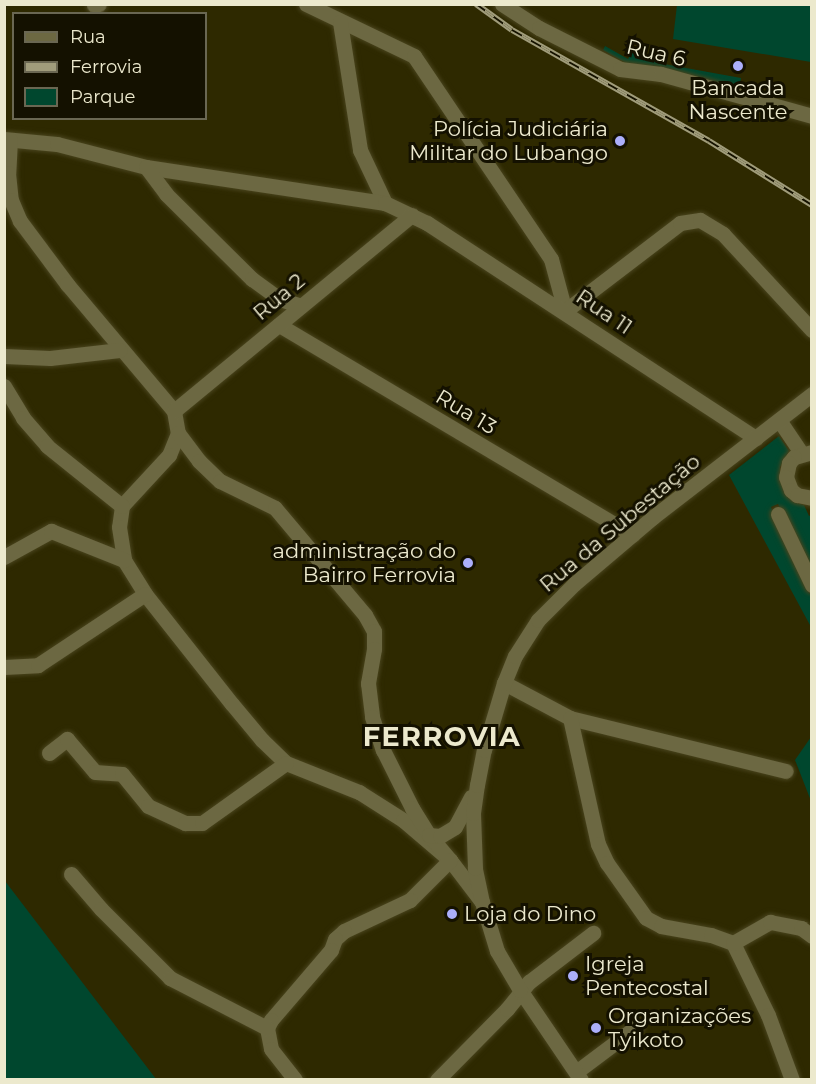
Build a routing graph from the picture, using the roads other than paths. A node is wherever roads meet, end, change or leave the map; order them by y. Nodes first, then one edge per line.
1 (306, 4) edge
2 (502, 4) edge
3 (340, 22) junction
4 (812, 116) edge
5 (7, 139) edge
6 (146, 167) junction
7 (386, 203) junction
8 (412, 215) junction
9 (301, 306) junction
10 (565, 311) junction
11 (279, 325) junction
12 (812, 330) edge
13 (120, 350) junction
14 (4, 356) edge
15 (4, 386) edge
16 (812, 394) edge
17 (174, 411) junction
18 (778, 420) junction
19 (178, 433) junction
20 (756, 438) junction
21 (806, 453) edge
22 (812, 498) edge
23 (122, 506) junction
24 (778, 514) dead end
25 (632, 535) junction
26 (4, 557) edge
27 (124, 560) junction
28 (812, 585) edge
29 (144, 594) junction
30 (4, 667) edge
31 (504, 683) junction
32 (570, 718) junction
33 (49, 753) dead end
34 (286, 763) junction
35 (786, 771) dead end
36 (477, 785) junction
37 (429, 835) junction
38 (450, 860) junction
39 (71, 874) dead end
40 (482, 902) junction
41 (593, 933) dead end
42 (812, 936) edge
43 (733, 943) junction
44 (520, 990) junction
45 (636, 1027) dead end
46 (267, 1028) junction
47 (579, 1076) edge
48 (295, 1080) edge
49 (437, 1080) edge
50 (792, 1080) edge

1 - 3 street
2 - 4 street, Rua 6
3 - 7 street
3 - 10 street
5 - 6 street, Rua 11
5 - 13 street
6 - 7 street, Rua 11
6 - 9 street
7 - 8 street, Rua 11
8 - 9 street, Rua 2
8 - 10 street, Rua 11
9 - 11 street, Rua 2
10 - 12 street
10 - 20 street, Rua 11
11 - 17 street, Rua 2
11 - 25 street, Rua 13
13 - 14 street
13 - 17 street
15 - 23 street
16 - 18 street, Rua da Subestação
17 - 19 street
18 - 20 street, Rua da Subestação
18 - 21 street
19 - 23 street
19 - 37 street
20 - 25 street, Rua da Subestação
21 - 22 street
23 - 27 street
24 - 28 street
25 - 31 street, Rua da Subestação
26 - 27 street
27 - 29 street
29 - 30 street
29 - 34 street
31 - 32 street
31 - 36 street, Rua da Subestação
32 - 35 street
32 - 43 street
33 - 34 street
34 - 38 street
36 - 37 street
36 - 40 street, Rua da Subestação
37 - 38 street
38 - 40 street
38 - 46 street
39 - 46 street
40 - 44 street, Rua da Subestação
41 - 44 street
42 - 43 street
43 - 50 street
44 - 47 street, Rua da Subestação
44 - 49 street
45 - 47 street
46 - 48 street

